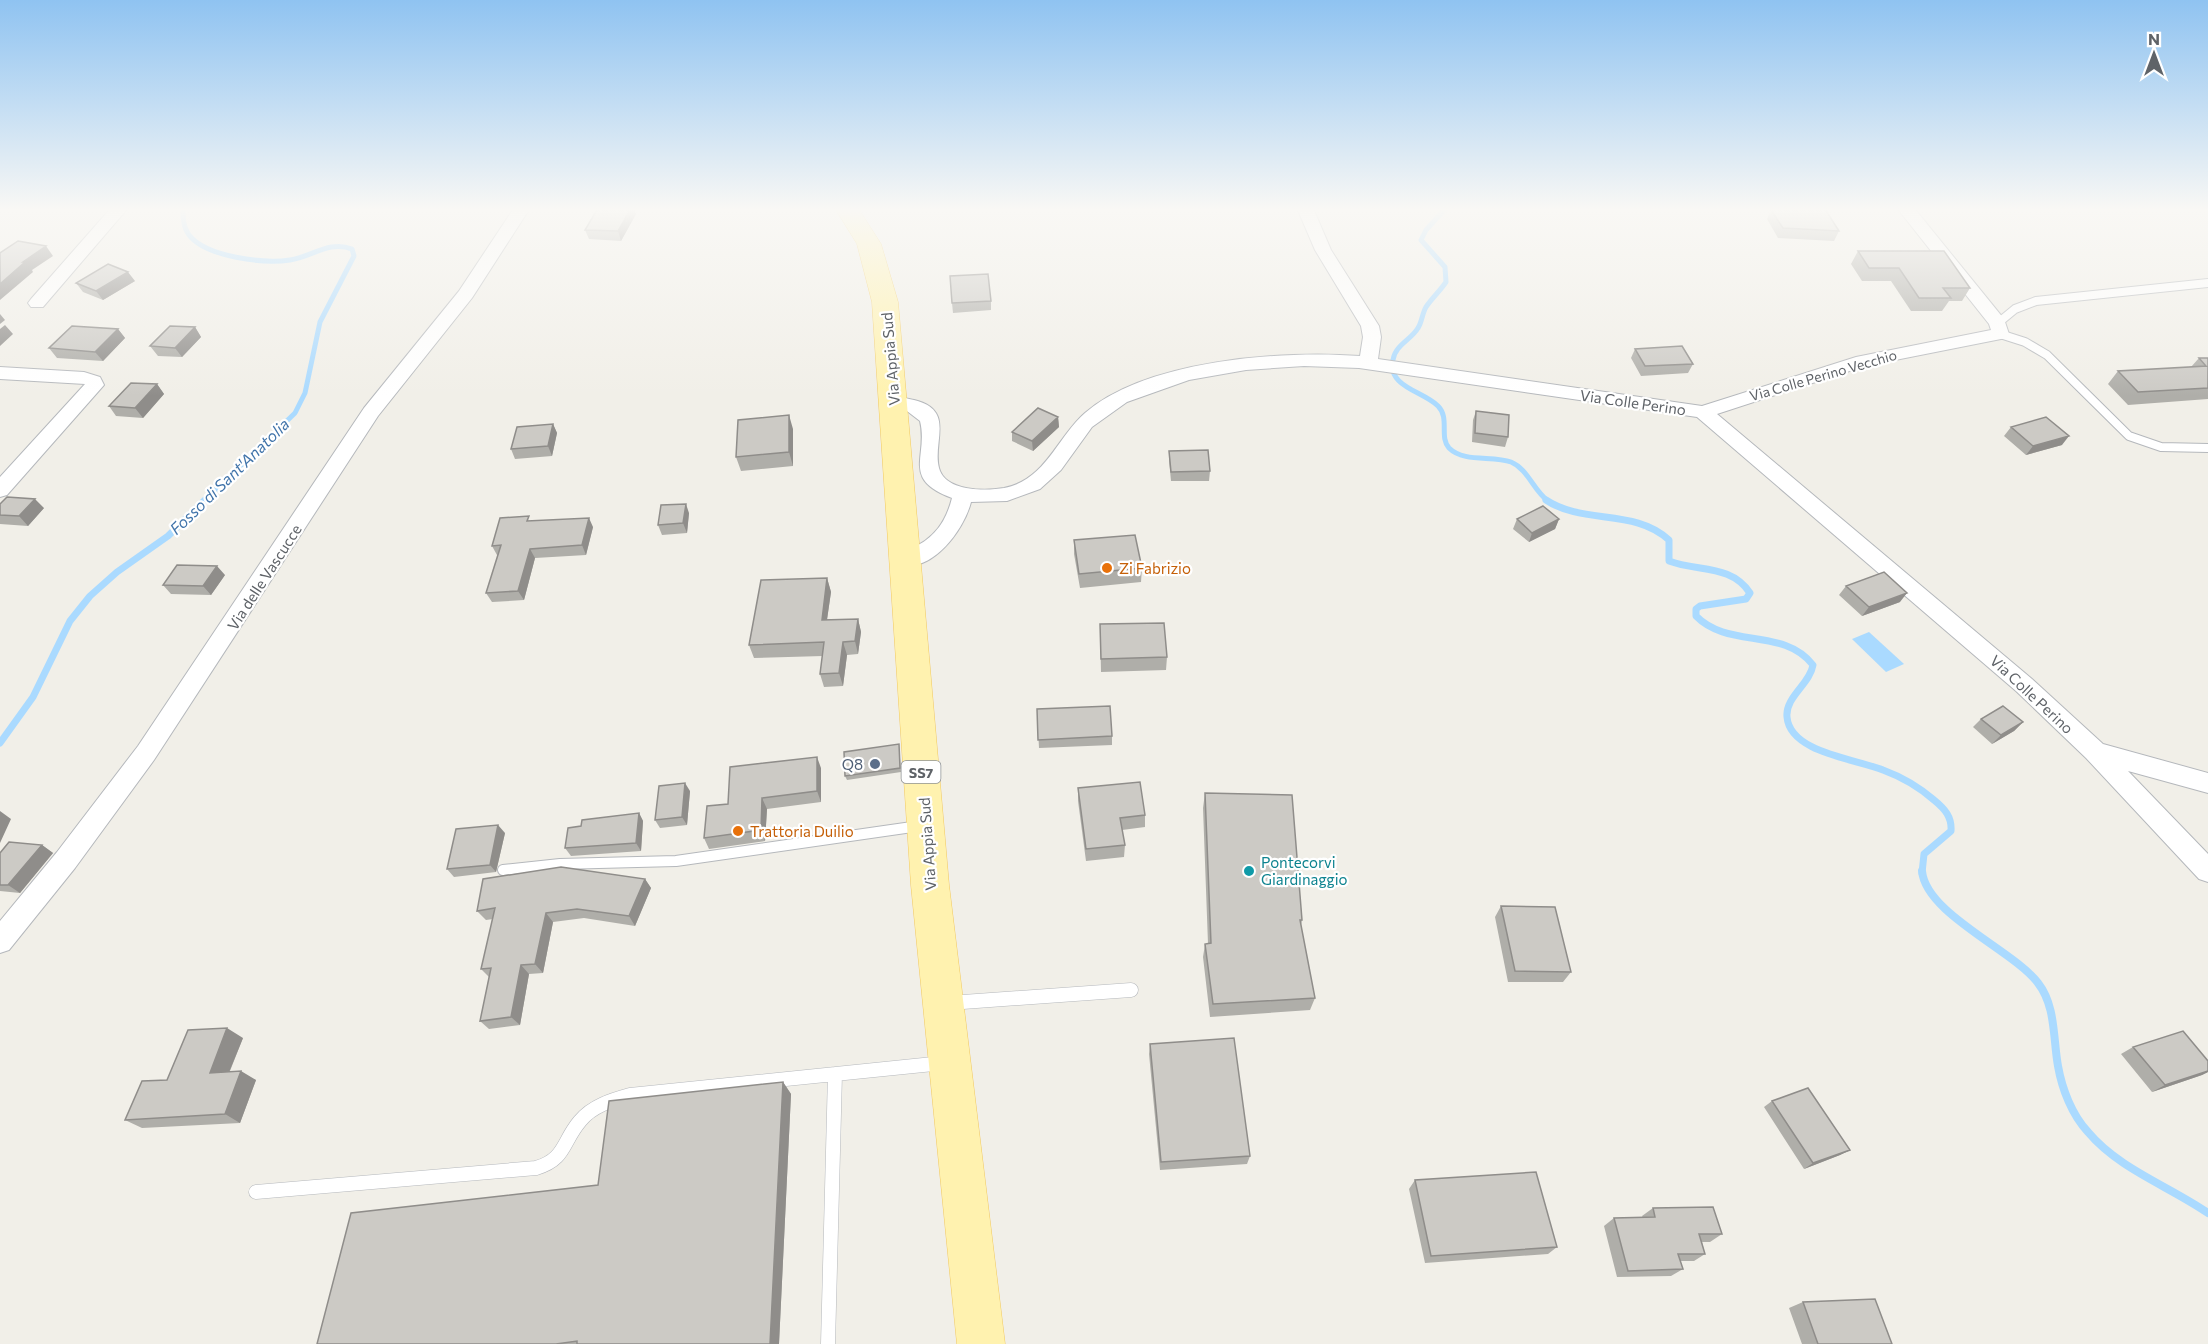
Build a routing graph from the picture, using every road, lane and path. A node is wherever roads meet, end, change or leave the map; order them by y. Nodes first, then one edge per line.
1 (65, 271) edge
2 (481, 271) edge
3 (878, 271) edge
4 (1336, 271) edge
5 (1954, 271) edge
6 (2208, 283) edge
7 (37, 303) dead end
8 (1999, 329) junction
9 (1372, 363) junction
10 (0, 373) edge
11 (894, 402) junction
12 (1703, 412) junction
13 (2208, 448) edge
14 (0, 490) edge
15 (963, 494) junction
16 (905, 559) junction
17 (2094, 751) junction
18 (2208, 783) edge
19 (925, 825) junction
20 (503, 870) dead end
21 (2208, 871) edge
22 (0, 941) edge
23 (1131, 990) dead end
24 (943, 1004) junction
25 (949, 1062) junction
26 (835, 1074) junction
27 (256, 1192) dead end
28 (828, 1344) edge
29 (981, 1344) edge

1 - 7 street
2 - 22 street, Via delle Vascucce
3 - 11 main road, Via Appia Sud / SS7
4 - 9 street
5 - 8 street
6 - 8 lane
8 - 12 street, Via Colle Perino Vecchio
8 - 13 lane
9 - 12 street, Via Colle Perino
9 - 15 street, Via Colle Perino
10 - 14 street
11 - 15 street, Via Colle Perino
11 - 16 main road, Via Appia Sud / SS7
12 - 17 street, Via Colle Perino
15 - 16 street
16 - 19 main road, Via Appia Sud / SS7
17 - 18 street
17 - 21 street, Via Colle Perino
19 - 20 lane
19 - 24 main road, Via Appia Sud / SS7
23 - 24 lane
24 - 25 main road, Via Appia Sud / SS7
25 - 26 lane
25 - 29 main road, Via Appia Sud / SS7
26 - 27 lane
26 - 28 lane

